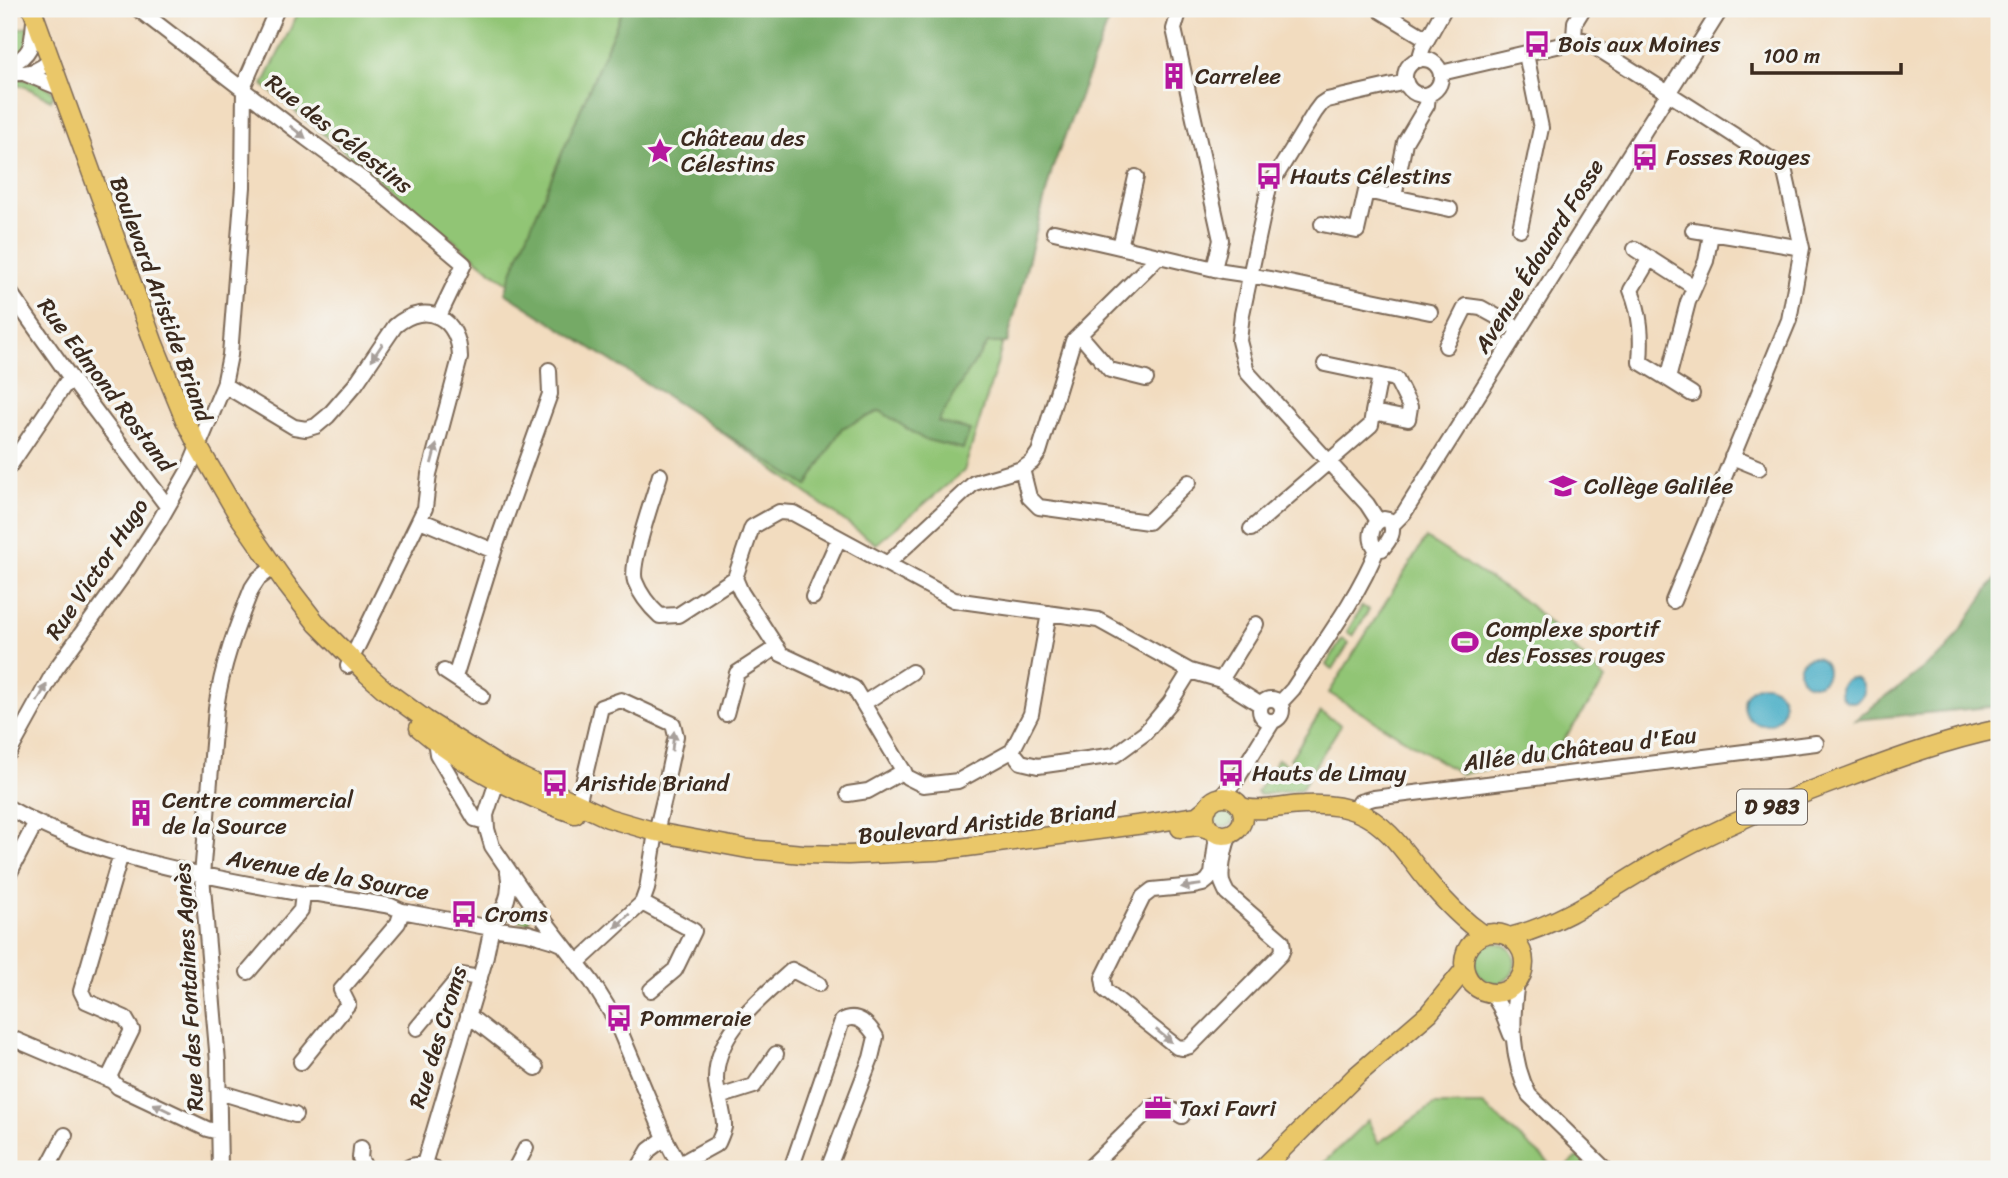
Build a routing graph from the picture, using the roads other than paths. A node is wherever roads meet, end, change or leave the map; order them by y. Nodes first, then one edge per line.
1 (138, 9) edge
2 (277, 9) edge
3 (1180, 9) edge
4 (1444, 9) edge
5 (1583, 9) edge
6 (1721, 9) edge
7 (1381, 11) dead end
8 (33, 13) edge
9 (1574, 38) junction
10 (1427, 39) junction
11 (1525, 54) junction
12 (50, 60) junction
13 (1419, 60) junction
14 (19, 66) edge
15 (9, 73) edge
16 (1441, 73) junction
17 (1406, 82) junction
18 (60, 88) junction
19 (245, 90) junction
20 (1668, 94) junction
21 (1428, 95) junction
22 (1136, 177) dead end
23 (1394, 197) junction
24 (1450, 209) dead end
25 (1322, 224) dead end
26 (1520, 229) dead end
27 (1693, 230) dead end
28 (1054, 232) dead end
29 (1711, 234) junction
30 (1119, 247) junction
31 (1802, 248) junction
32 (1635, 249) dead end
33 (1159, 256) junction
34 (1650, 258) junction
35 (1214, 269) junction
36 (1250, 275) junction
37 (1695, 287) junction
38 (9, 291) edge
39 (1430, 312) dead end
40 (439, 316) junction
41 (1519, 329) junction
42 (1080, 335) junction
43 (1446, 346) dead end
44 (1325, 364) dead end
45 (549, 370) dead end
46 (1380, 376) junction
47 (70, 377) junction
48 (1146, 379) dead end
49 (1668, 379) junction
50 (225, 385) junction
51 (1692, 394) dead end
52 (1373, 412) junction
53 (197, 450) junction
54 (1732, 457) junction
55 (1328, 461) junction
56 (9, 467) edge
57 (1759, 468) dead end
58 (1022, 469) junction
59 (660, 475) dead end
60 (1189, 482) dead end
61 (167, 506) junction
62 (420, 520) junction
63 (1385, 523) junction
64 (1251, 529) dead end
65 (839, 538) junction
66 (494, 551) junction
67 (887, 564) junction
68 (271, 569) junction
69 (735, 578) junction
70 (813, 597) dead end
71 (1673, 601) dead end
72 (1049, 613) junction
73 (1256, 624) dead end
74 (777, 648) junction
75 (350, 663) junction
76 (1189, 671) junction
77 (912, 672) dead end
78 (1221, 680) junction
79 (482, 696) dead end
80 (864, 703) junction
81 (1280, 703) junction
82 (1261, 705) junction
83 (726, 714) dead end
84 (1273, 722) junction
85 (1999, 729) edge
86 (1816, 743) dead end
87 (436, 747) junction
88 (1012, 751) junction
89 (9, 753) edge
90 (904, 771) junction
91 (499, 773) junction
92 (848, 794) dead end
93 (1226, 803) junction
94 (579, 805) junction
95 (1326, 806) junction
96 (9, 808) edge
97 (1355, 811) junction
98 (486, 821) junction
99 (36, 822) junction
100 (1224, 831) junction
101 (656, 835) junction
102 (121, 853) junction
103 (507, 871) junction
104 (9, 874) edge
105 (202, 876) junction
106 (303, 894) junction
107 (642, 903) junction
108 (1447, 904) junction
109 (534, 907) junction
110 (402, 911) junction
111 (494, 919) junction
112 (1560, 919) junction
113 (528, 933) junction
114 (1485, 934) junction
115 (1510, 936) junction
116 (562, 944) junction
117 (1468, 949) junction
118 (1524, 957) junction
119 (577, 963) junction
120 (1464, 970) junction
121 (248, 972) dead end
122 (480, 978) junction
123 (1517, 982) junction
124 (819, 984) dead end
125 (651, 990) dead end
126 (1486, 992) junction
127 (1429, 1013) junction
128 (468, 1015) junction
129 (417, 1028) dead end
130 (9, 1037) edge
131 (1514, 1043) junction
132 (776, 1054) dead end
133 (301, 1062) dead end
134 (536, 1068) dead end
135 (108, 1079) junction
136 (219, 1092) junction
137 (719, 1097) junction
138 (295, 1115) dead end
139 (1182, 1116) dead end
140 (219, 1132) junction
141 (65, 1135) dead end
142 (665, 1138) junction
143 (526, 1148) dead end
144 (361, 1149) dead end
145 (430, 1167) edge
146 (680, 1167) edge
147 (47, 1169) edge
148 (220, 1169) edge
149 (366, 1169) edge
150 (405, 1169) edge
151 (515, 1169) edge
152 (638, 1169) edge
153 (791, 1169) edge
154 (828, 1169) edge
155 (1087, 1169) edge
156 (1262, 1169) edge
157 (1605, 1169) edge

1 - 19 street, Rue des Célestins
2 - 19 street, Rue Victor Hugo
3 - 35 street
4 - 10 street
5 - 9 street
6 - 20 street, Avenue Édouard Fosse
7 - 10 street
8 - 12 main road, Boulevard Aristide Briand
8 - 14 street
9 - 11 street
9 - 20 street
10 - 13 street
11 - 16 street
11 - 26 street
12 - 14 street
12 - 18 main road, Boulevard Aristide Briand
13 - 16 street
13 - 17 street
14 - 15 street
14 - 18 street
16 - 21 street
17 - 21 street
17 - 36 street
18 - 53 main road, Boulevard Aristide Briand
19 -> 40 street, Rue des Célestins
19 - 50 street, Rue Victor Hugo
20 - 31 street
20 - 41 street, Avenue Édouard Fosse
21 - 23 street
22 - 30 street
23 - 24 street
23 - 25 street
27 - 29 street
28 - 30 street
29 - 31 street
29 - 37 street
30 - 33 street
31 - 54 street
32 - 34 street
33 - 35 street
33 - 42 street
34 - 37 street
34 - 49 street
35 - 36 street
36 - 39 street
36 - 55 street
37 - 49 street
38 - 47 street, Rue Edmond Rostand
40 -> 50 street
62 -> 40 street
41 - 43 street
41 - 63 street, Avenue Édouard Fosse
42 - 48 street
42 - 58 street
44 - 46 street
45 - 66 street
46 - 52 street
46 - 52 street
47 - 56 street
47 - 61 street, Rue Edmond Rostand
49 - 51 street
50 - 53 street, Rue Victor Hugo
52 - 55 street
53 - 61 street, Rue Victor Hugo
53 - 68 main road, Boulevard Aristide Briand
54 - 57 street
54 - 71 street
55 - 63 street
55 - 64 street
58 - 60 street
58 - 67 street
59 - 69 street
89 -> 61 street, Rue Victor Hugo
62 - 66 street
62 - 75 street
63 - 81 street
65 - 67 street
65 - 69 street
65 - 70 street
66 - 79 street
67 - 72 street
68 - 75 main road, Boulevard Aristide Briand
68 - 105 street, Rue des Fontaines Agnès
69 - 74 street
72 - 76 street
72 - 88 street
73 - 78 street
74 - 80 street
74 - 83 street
75 - 87 main road, Boulevard Aristide Briand
75 - 91 main road, Boulevard Aristide Briand
76 - 78 street
76 - 88 street
77 - 80 street
78 - 82 street
80 - 90 street
81 - 82 street
81 - 84 street
82 - 84 street
84 - 93 street
85 - 112 main road, D 983
86 - 97 street, Allée du Château d'Eau
87 - 91 main road, Boulevard Aristide Briand
87 - 98 street
88 - 90 street
90 - 92 street
91 - 94 main road, Boulevard Aristide Briand
91 - 98 street
91 - 101 main road, Boulevard Aristide Briand
93 - 95 main road, Boulevard Aristide Briand
93 - 100 main road
93 - 100 main road
93 - 101 main road, Boulevard Aristide Briand
94 - 101 main road, Boulevard Aristide Briand
101 -> 94 street
95 - 97 main road, Boulevard Aristide Briand
95 - 100 main road, Boulevard Aristide Briand
96 - 99 street, Avenue de la Source
97 - 108 main road, Boulevard Aristide Briand
98 - 103 street
99 - 102 street, Avenue de la Source
99 - 104 street
100 -> 100 street
100 - 101 main road, Boulevard Aristide Briand
101 - 107 street
102 - 105 street, Avenue de la Source
102 - 135 street
103 - 109 street
103 - 111 street, Rue des Croms
105 - 106 street, Avenue de la Source
105 - 136 street, Rue des Fontaines Agnès
106 - 110 street, Avenue de la Source
106 - 121 street
107 -> 119 street
107 - 125 street
108 - 114 main road, Boulevard Aristide Briand
108 - 117 main road, Boulevard Aristide Briand
109 - 111 street, Avenue de la Source
109 - 113 street
109 - 116 street
110 - 111 street, Avenue de la Source
110 - 133 street
111 - 113 street, Avenue de la Source
111 - 122 street, Rue des Croms
112 - 115 main road, D 983
112 - 118 main road, D 983
113 - 116 street, Avenue de la Source
114 - 115 main road
114 - 117 main road
115 - 118 main road
116 - 119 street
117 - 120 main road
118 - 123 main road
119 - 142 street
120 - 126 main road
120 - 127 main road
122 - 128 street, Rue des Croms
122 - 129 street
123 - 126 main road
123 - 131 street
124 - 137 street
126 - 127 main road
126 - 131 street
127 - 156 main road
128 - 134 street
128 - 145 street, Rue des Croms
130 - 135 street
131 - 157 street
132 - 137 street
140 -> 135 street
136 - 138 street
136 - 140 street, Rue des Fontaines Agnès
137 - 146 street
139 - 155 street
140 - 148 street, Rue des Fontaines Agnès
141 - 147 street
142 - 146 street
142 - 152 street
143 - 151 street
144 - 149 street
145 - 150 street
153 - 154 street

